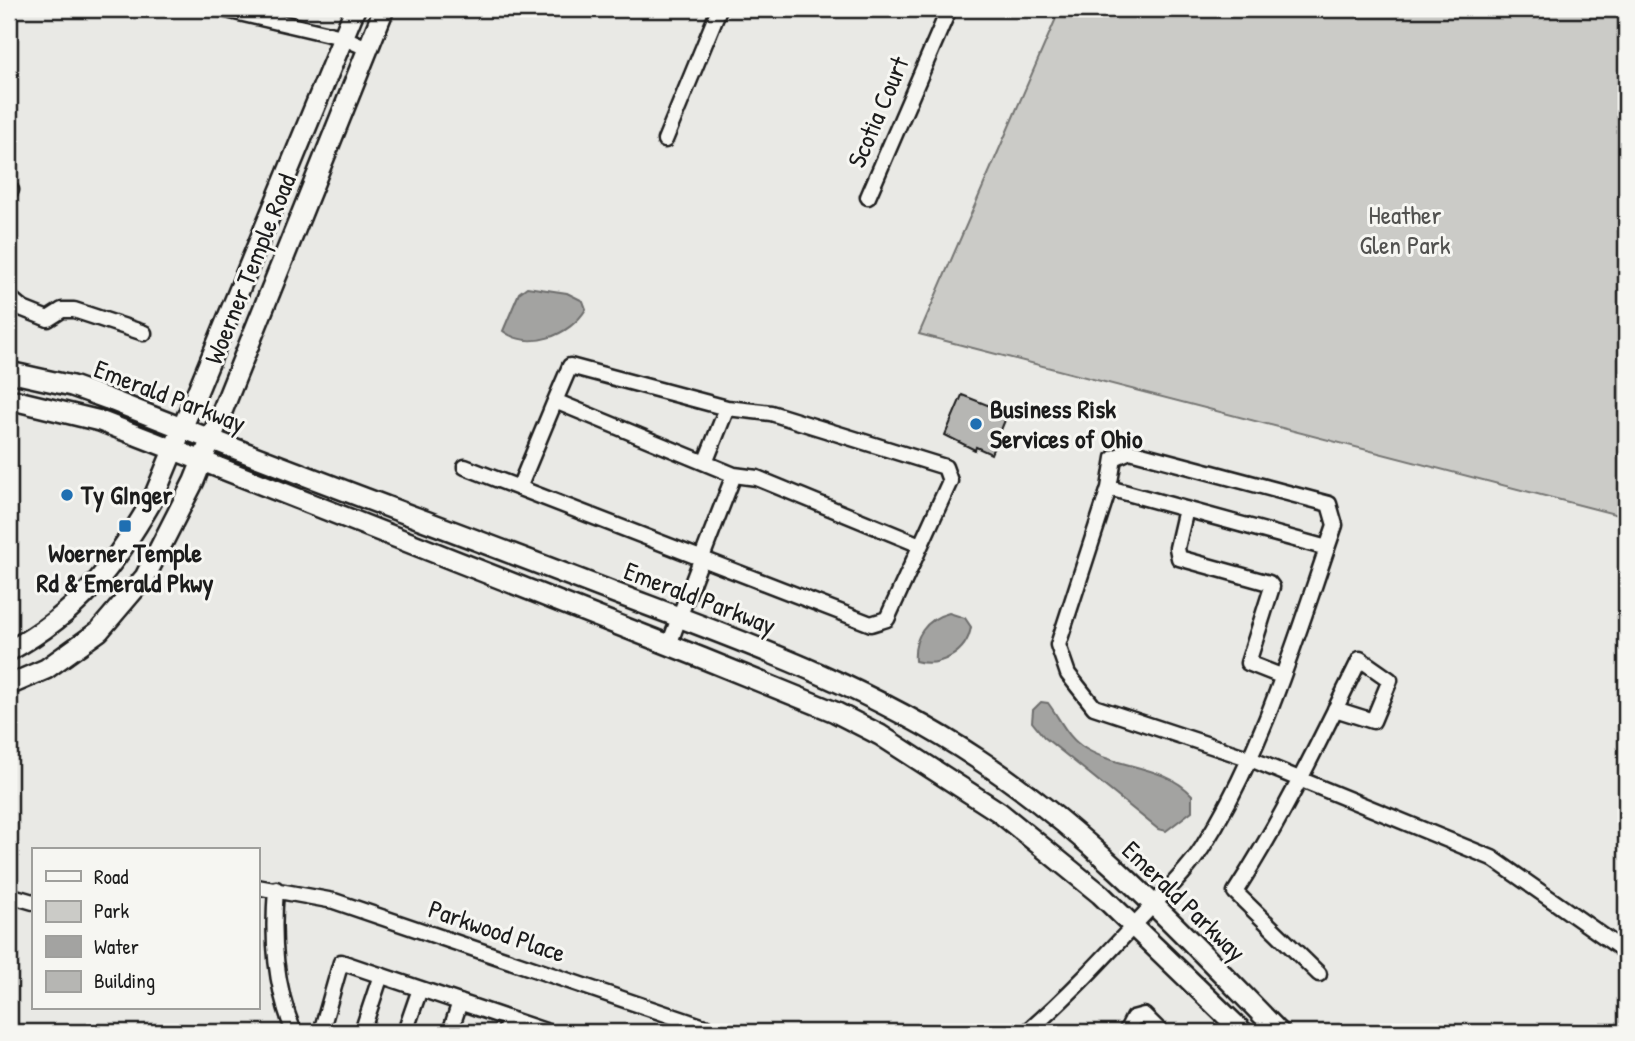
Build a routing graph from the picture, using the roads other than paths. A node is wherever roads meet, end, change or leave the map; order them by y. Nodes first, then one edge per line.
1 (222, 9) edge
2 (355, 9) edge
3 (384, 9) edge
4 (719, 9) edge
5 (949, 9) edge
6 (342, 37) junction
7 (367, 48) junction
8 (665, 140) dead end
9 (868, 197) dead end
10 (9, 297) edge
11 (144, 333) dead end
12 (9, 372) edge
13 (9, 398) edge
14 (555, 401) junction
15 (727, 408) junction
16 (184, 429) junction
17 (210, 439) junction
18 (175, 451) junction
19 (201, 461) junction
20 (705, 463) junction
21 (465, 467) dead end
22 (734, 475) junction
23 (519, 488) junction
24 (1109, 488) junction
25 (1186, 509) junction
26 (920, 545) junction
27 (1327, 548) junction
28 (702, 558) junction
29 (679, 617) junction
30 (669, 645) junction
31 (9, 651) edge
32 (1281, 676) junction
33 (9, 685) edge
34 (1335, 709) junction
35 (1248, 758) junction
36 (1298, 780) junction
37 (259, 887) edge
38 (276, 889) junction
39 (9, 895) edge
40 (32, 902) edge
41 (1152, 905) junction
42 (1134, 925) junction
43 (1626, 952) edge
44 (1319, 974) dead end
45 (381, 975) junction
46 (420, 989) junction
47 (460, 1002) junction
48 (507, 1026) edge
49 (294, 1032) edge
50 (321, 1032) edge
51 (362, 1032) edge
52 (405, 1032) edge
53 (450, 1032) edge
54 (548, 1032) edge
55 (719, 1032) edge
56 (1027, 1032) edge
57 (1126, 1032) edge
58 (1161, 1032) edge
59 (1243, 1032) edge
60 (1279, 1032) edge

1 - 6 street
2 - 6 main road, Woerner Temple Road
3 - 7 main road, Woerner Temple Road
4 - 8 street
5 - 9 street, Scotia Court
6 - 7 street
6 - 16 main road, Woerner Temple Road
7 - 17 main road, Woerner Temple Road
10 - 11 street
12 - 16 main road, Emerald Parkway
13 - 18 main road, Emerald Parkway
14 - 15 street
14 - 20 street
14 - 23 street
15 - 20 street
15 - 26 street
16 - 17 main road, Emerald Parkway
16 - 18 main road, Woerner Temple Road
17 - 19 main road, Woerner Temple Road
17 - 29 main road, Emerald Parkway
18 - 19 main road, Emerald Parkway
18 - 31 main road, Woerner Temple Road
19 - 30 main road, Emerald Parkway
19 - 33 main road, Woerner Temple Road
20 - 22 street
21 - 23 street
22 - 26 street
22 - 28 street
23 - 28 street
24 - 25 street
24 - 27 street
24 - 35 street
25 - 27 street
25 - 32 street
26 - 28 street
27 - 32 street
28 - 29 street
29 - 30 street
29 - 41 main road, Emerald Parkway
30 - 42 main road, Emerald Parkway
32 - 35 street
34 - 34 street
34 - 36 street
35 - 36 street
35 - 41 street
36 - 43 street
36 - 44 street
37 - 38 street, Parkwood Place
38 - 49 street
38 - 55 street, Parkwood Place
39 - 40 street
41 - 42 street
41 - 60 main road, Emerald Parkway
42 - 56 street
42 - 59 main road, Emerald Parkway
45 - 46 street
45 - 50 street
45 - 51 street
46 - 47 street
46 - 52 street
47 - 48 street
47 - 53 street
48 - 54 street
57 - 58 street

